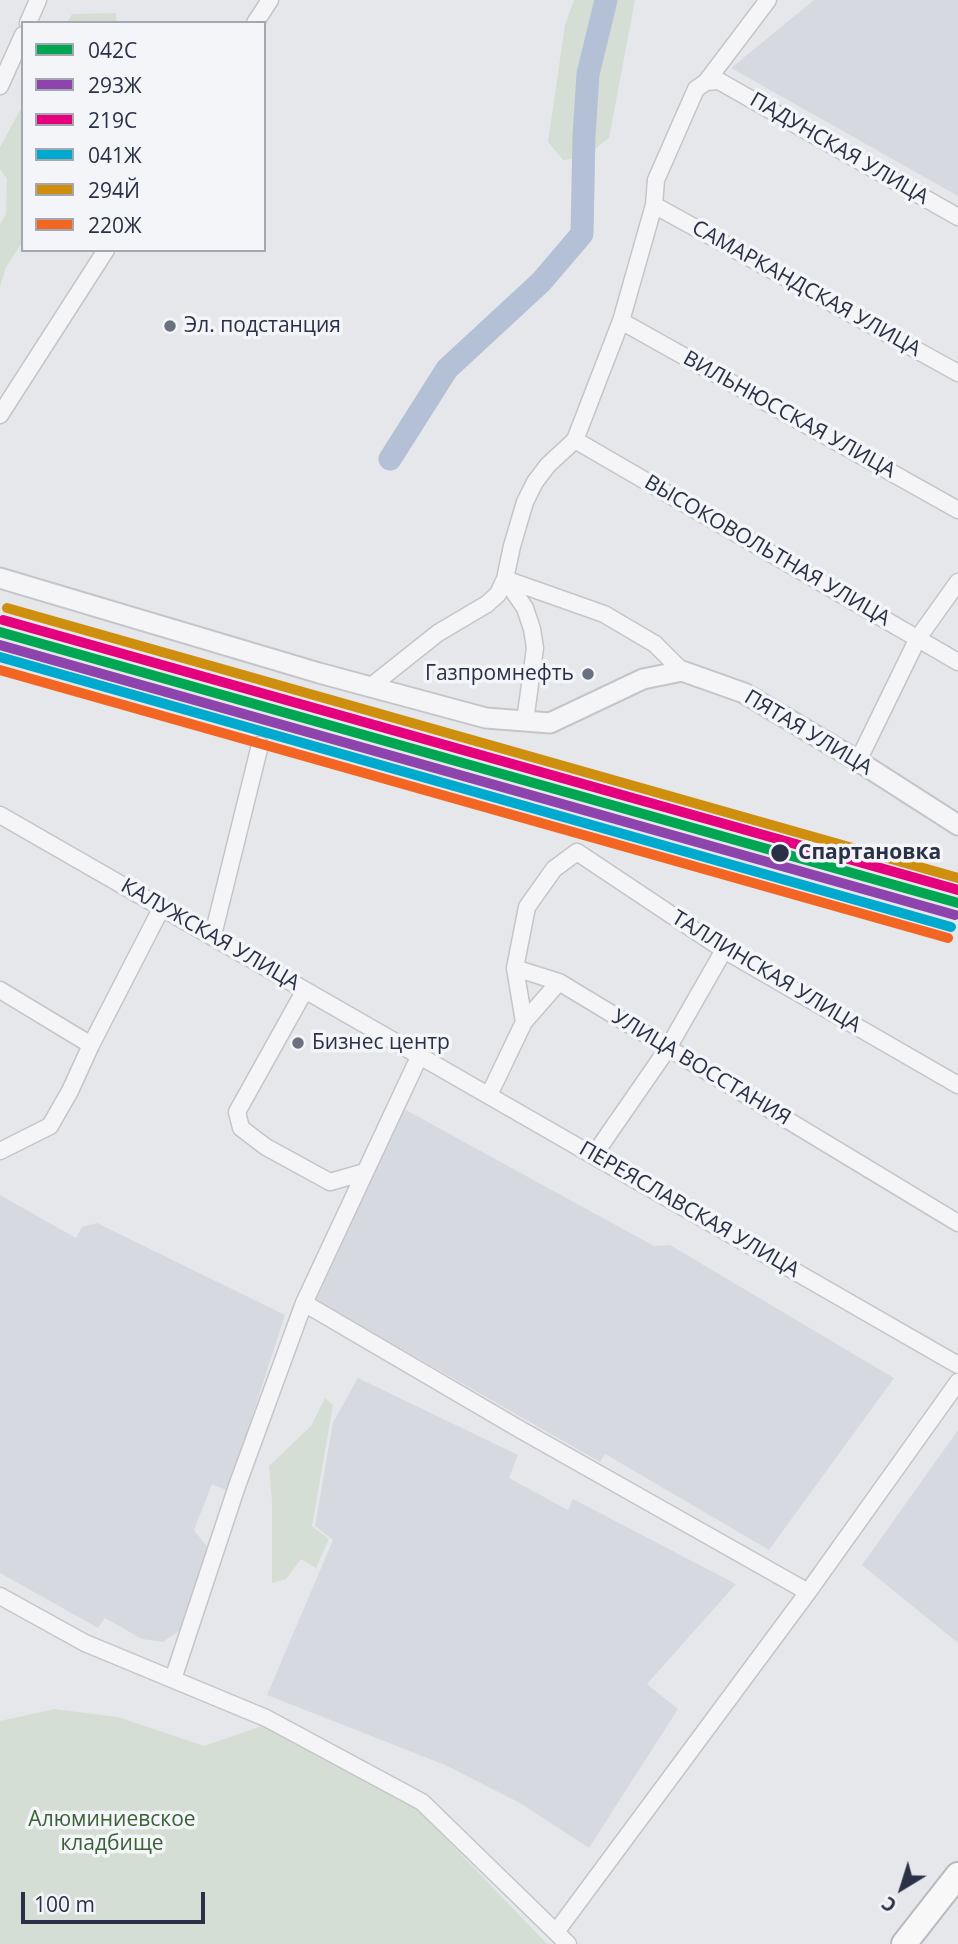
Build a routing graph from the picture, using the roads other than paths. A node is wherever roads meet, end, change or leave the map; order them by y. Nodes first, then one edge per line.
1 (38, 0) edge
2 (270, 0) edge
3 (768, 0) edge
4 (29, 21) edge
5 (256, 21) edge
6 (21, 39) edge
7 (713, 82) junction
8 (0, 86) edge
9 (654, 205) junction
10 (958, 217) edge
11 (105, 252) edge
12 (621, 321) junction
13 (958, 373) edge
14 (0, 415) edge
15 (575, 440) junction
16 (958, 510) edge
17 (0, 578) edge
18 (505, 579) junction
19 (958, 582) edge
20 (918, 638) junction
21 (958, 662) edge
22 (682, 671) junction
23 (370, 687) junction
24 (525, 721) junction
25 (260, 745) dead end
26 (858, 761) junction
27 (0, 815) edge
28 (958, 825) edge
29 (162, 907) junction
30 (213, 935) junction
31 (724, 950) junction
32 (515, 968) junction
33 (559, 982) junction
34 (0, 990) edge
35 (305, 990) junction
36 (524, 1022) junction
37 (91, 1045) junction
38 (668, 1048) junction
39 (420, 1055) junction
40 (958, 1085) edge
41 (489, 1095) junction
42 (0, 1151) edge
43 (594, 1155) junction
44 (365, 1171) junction
45 (958, 1223) edge
46 (304, 1303) junction
47 (958, 1365) edge
48 (958, 1382) edge
49 (808, 1592) junction
50 (0, 1597) edge
51 (173, 1679) junction
52 (958, 1875) edge
53 (562, 1938) edge
54 (904, 1944) edge

1 - 4 street
2 - 5 street
3 - 7 street
6 - 8 street
7 - 9 street
7 - 10 street, ПАДУНСКАЯ УЛИЦА
9 - 12 street
9 - 13 street, САМАРКАНДСКАЯ УЛИЦА
11 - 14 street
12 - 15 street
12 - 16 street, ВИЛЬНЮССКАЯ УЛИЦА
15 - 18 street
15 - 20 street, ВЫСОКОВОЛЬТНАЯ УЛИЦА
17 - 23 street
18 - 22 street, ПЯТАЯ УЛИЦА
18 - 23 street
18 - 24 street
19 - 20 street
20 - 21 street, ВЫСОКОВОЛЬТНАЯ УЛИЦА
20 - 26 street
22 - 24 street
22 - 26 street, ПЯТАЯ УЛИЦА
23 - 24 street
25 - 30 street
26 - 28 street, ПЯТАЯ УЛИЦА
27 - 29 street, КАЛУЖСКАЯ УЛИЦА
29 - 30 street, КАЛУЖСКАЯ УЛИЦА
29 - 37 street
30 - 35 street, КАЛУЖСКАЯ УЛИЦА
31 - 32 street, ТАЛЛИНСКАЯ УЛИЦА
31 - 38 street
31 - 40 street, ТАЛЛИНСКАЯ УЛИЦА
32 - 33 street, УЛИЦА ВОССТАНИЯ
32 - 36 street
33 - 36 street
33 - 38 street, УЛИЦА ВОССТАНИЯ
34 - 37 street
35 - 39 street, КАЛУЖСКАЯ УЛИЦА
35 - 44 street
36 - 41 street
37 - 42 street
38 - 43 street
38 - 45 street, УЛИЦА ВОССТАНИЯ
39 - 41 street, ПЕРЕЯСЛАВСКАЯ УЛИЦА
39 - 44 street
41 - 43 street, ПЕРЕЯСЛАВСКАЯ УЛИЦА
43 - 47 street, ПЕРЕЯСЛАВСКАЯ УЛИЦА
44 - 46 street
46 - 49 street
46 - 51 street
48 - 49 street
49 - 53 street
50 - 51 street
51 - 53 street
52 - 54 highway

